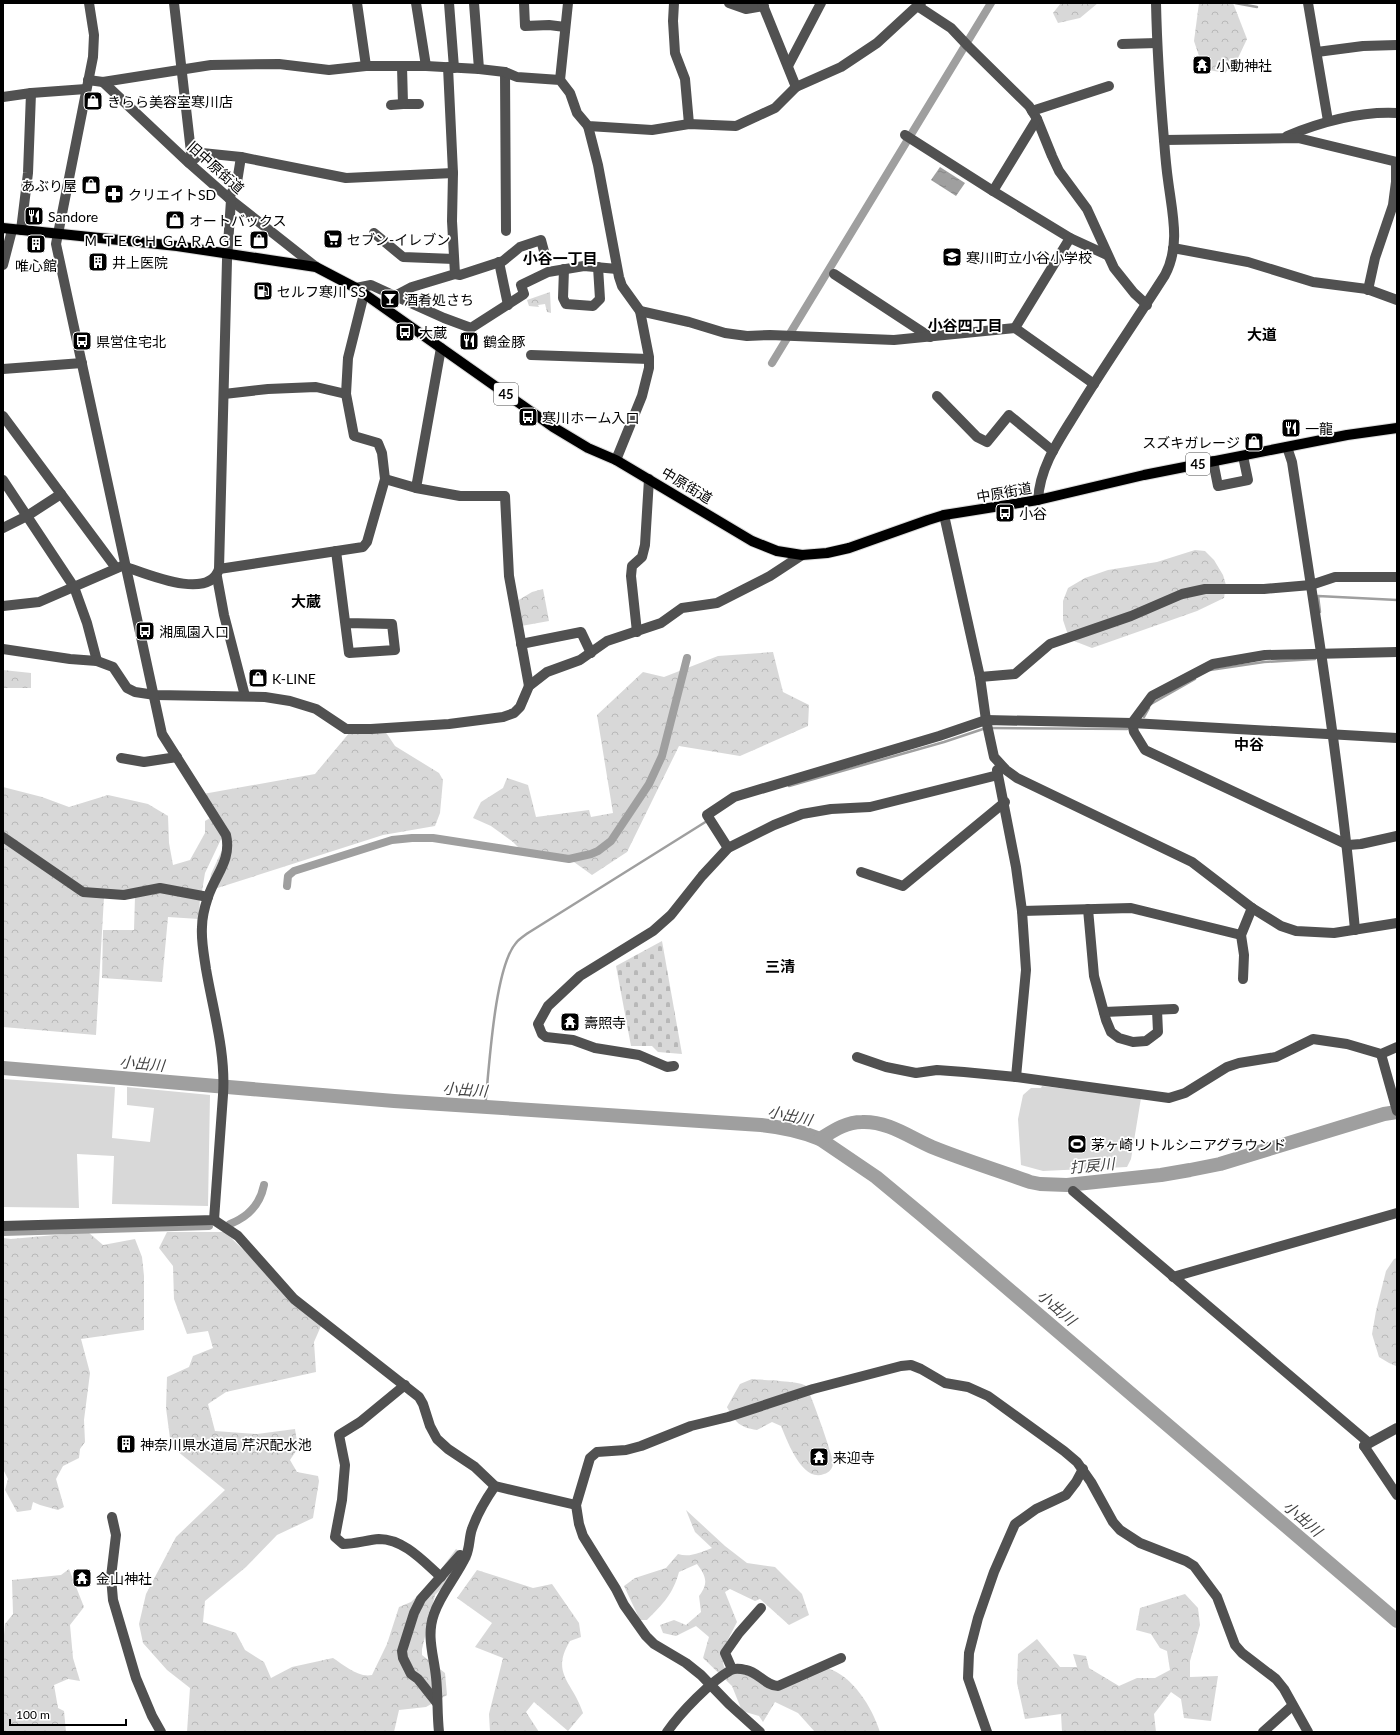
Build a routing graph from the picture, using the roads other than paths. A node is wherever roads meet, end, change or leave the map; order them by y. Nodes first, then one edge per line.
1 (89, 3) edge
2 (174, 3) edge
3 (357, 3) edge
4 (416, 3) edge
5 (449, 3) edge
6 (474, 3) edge
7 (524, 3) edge
8 (568, 3) edge
9 (674, 3) edge
10 (729, 3) edge
11 (821, 3) edge
12 (1156, 3) edge
13 (1308, 3) edge
14 (763, 5) edge
15 (920, 5) edge
16 (565, 27) junction
17 (1156, 43) junction
18 (1122, 44) dead end
19 (1397, 45) edge
20 (1317, 52) junction
21 (366, 66) junction
22 (402, 66) junction
23 (426, 66) junction
24 (788, 66) junction
25 (451, 68) junction
26 (182, 69) junction
27 (479, 69) junction
28 (505, 72) junction
29 (560, 80) junction
30 (103, 82) junction
31 (87, 85) junction
32 (1109, 86) dead end
33 (796, 87) junction
34 (31, 93) junction
35 (3, 97) edge
36 (403, 104) junction
37 (419, 104) dead end
38 (391, 105) dead end
39 (1397, 113) edge
40 (1035, 115) junction
41 (1328, 121) junction
42 (689, 124) junction
43 (588, 126) junction
44 (908, 138) dead end
45 (1281, 139) junction
46 (1164, 140) junction
47 (241, 157) junction
48 (191, 162) junction
49 (1397, 162) edge
50 (453, 173) junction
51 (993, 191) junction
52 (230, 199) junction
53 (1393, 222) edge
54 (21, 230) junction
55 (7, 231) edge
56 (506, 231) dead end
57 (57, 233) junction
58 (374, 233) dead end
59 (1070, 238) junction
60 (1173, 248) junction
61 (227, 253) junction
62 (546, 255) dead end
63 (1107, 255) junction
64 (454, 259) junction
65 (500, 262) junction
66 (3, 265) edge
67 (316, 267) junction
68 (598, 267) junction
69 (617, 269) junction
70 (564, 270) junction
71 (455, 274) junction
72 (834, 274) dead end
73 (1368, 290) junction
74 (360, 291) junction
75 (395, 296) junction
76 (1397, 300) edge
77 (508, 304) junction
78 (1147, 305) junction
79 (640, 311) junction
80 (1015, 328) junction
81 (930, 337) junction
82 (441, 348) junction
83 (531, 354) dead end
84 (649, 359) junction
85 (82, 363) junction
86 (3, 369) edge
87 (1094, 384) junction
88 (224, 394) junction
89 (346, 394) junction
90 (937, 396) dead end
91 (3, 416) edge
92 (1397, 428) edge
93 (1287, 447) junction
94 (1053, 451) junction
95 (1244, 456) junction
96 (616, 460) junction
97 (1213, 461) junction
98 (385, 479) junction
99 (649, 479) junction
100 (3, 480) edge
101 (416, 488) junction
102 (61, 494) junction
103 (1038, 500) junction
104 (27, 516) junction
105 (944, 516) junction
106 (3, 528) edge
107 (336, 551) junction
108 (802, 555) junction
109 (122, 566) junction
110 (218, 573) junction
111 (1397, 577) edge
112 (1311, 585) junction
113 (74, 587) junction
114 (3, 606) edge
115 (346, 623) junction
116 (637, 632) junction
117 (521, 644) junction
118 (3, 649) edge
119 (590, 652) junction
120 (1397, 652) edge
121 (1322, 654) junction
122 (97, 661) junction
123 (980, 677) junction
124 (529, 686) junction
125 (155, 695) junction
126 (244, 696) junction
127 (1132, 723) junction
128 (987, 725) junction
129 (1332, 736) junction
130 (1397, 738) edge
131 (177, 757) junction
132 (994, 757) junction
133 (121, 758) dead end
134 (998, 775) junction
135 (1005, 802) junction
136 (1397, 836) edge
137 (3, 837) edge
138 (1348, 845) junction
139 (728, 848) junction
140 (861, 872) dead end
141 (208, 897) junction
142 (1252, 908) junction
143 (1088, 909) junction
144 (1022, 911) junction
145 (1397, 923) edge
146 (1355, 930) junction
147 (1241, 935) junction
148 (1243, 979) dead end
149 (1174, 1009) dead end
150 (1157, 1010) junction
151 (1104, 1012) junction
152 (1397, 1048) edge
153 (1381, 1054) junction
154 (857, 1057) dead end
155 (674, 1066) dead end
156 (1016, 1077) junction
157 (1397, 1108) edge
158 (1073, 1191) dead end
159 (1397, 1213) edge
160 (214, 1220) junction
161 (3, 1226) edge
162 (1173, 1276) junction
163 (405, 1385) junction
164 (1397, 1428) edge
165 (1364, 1446) junction
166 (1083, 1469) junction
167 (495, 1486) junction
168 (1397, 1495) edge
169 (576, 1504) junction
170 (112, 1517) dead end
171 (471, 1530) junction
172 (441, 1577) junction
173 (761, 1608) dead end
174 (841, 1658) dead end
175 (732, 1669) junction
176 (711, 1686) junction
177 (437, 1703) junction
178 (1292, 1706) junction
179 (161, 1732) edge
180 (439, 1732) edge
181 (667, 1732) edge
182 (760, 1732) edge
183 (987, 1732) edge
184 (1263, 1732) edge
185 (1308, 1732) edge

1 - 31 street
2 - 26 street
3 - 21 street
4 - 23 street
5 - 25 street
6 - 27 street
7 - 16 street
8 - 16 street
9 - 42 street
10 - 14 street
11 - 24 street
12 - 17 street
13 - 20 street
14 - 24 street
15 - 33 street
15 - 40 street
16 - 29 street
17 - 18 street
17 - 46 street
19 - 20 street
20 - 41 street
21 - 22 street
21 - 26 street
22 - 23 street
22 - 36 street
23 - 25 street
24 - 33 street
25 - 27 street
25 - 50 street
26 - 30 street
26 - 48 street
27 - 28 street
28 - 29 street
28 - 56 street
29 - 43 street
30 - 31 street
30 - 48 street, 旧中原街道
31 - 34 street
31 - 57 street
32 - 40 street
33 - 42 street
34 - 35 street
34 - 54 street
36 - 37 street
36 - 38 street
39 - 41 street
40 - 51 street
40 - 63 street
41 - 45 street
42 - 43 street
43 - 69 street
44 - 51 street
45 - 46 street
45 - 49 street
46 - 60 street
47 - 48 street
47 - 50 street
47 - 52 street
48 - 52 street, 旧中原街道
49 - 53 street
50 - 64 street
51 - 59 street
52 - 61 street
52 - 67 street, 旧中原街道
53 - 73 street
54 - 55 main road, 中原街道 / 45
54 - 57 main road, 中原街道 / 45
55 - 66 street
57 - 61 main road, 中原街道 / 45
57 - 85 street
58 - 64 street
59 - 63 street
59 - 80 street
60 - 73 street
60 - 78 street
61 - 67 main road, 中原街道 / 45
61 - 88 street
62 - 65 street
63 - 78 street
64 - 71 street
65 - 71 street
65 - 77 street
67 - 74 main road, 中原街道 / 45
68 - 69 street
68 - 70 street
68 - 70 street
69 - 79 street
70 - 77 street
71 - 75 street
72 - 81 street
73 - 76 street
74 - 75 street
74 - 82 main road, 中原街道 / 45
74 - 89 street
75 - 77 street
78 - 87 street
79 - 81 street
79 - 84 street
80 - 81 street
80 - 87 street
82 - 96 main road, 中原街道 / 45
82 - 101 street
83 - 84 street
84 - 96 street
85 - 86 street
85 - 109 street
87 - 94 street
88 - 89 street
88 - 110 street
89 - 98 street
90 - 94 street
91 - 102 street
92 - 93 main road, 中原街道 / 45
93 - 95 main road, 中原街道 / 45
93 - 112 street
94 - 103 street
95 - 97 main road, 中原街道 / 45
95 - 97 street
96 - 99 main road, 中原街道 / 45
97 - 103 main road, 中原街道 / 45
98 - 101 street
98 - 107 street
99 - 108 main road, 中原街道 / 45
99 - 116 street
100 - 104 street
101 - 117 street
102 - 104 street
102 - 109 street
103 - 105 main road, 中原街道 / 45
104 - 106 street
104 - 113 street
105 - 108 main road, 中原街道 / 45
105 - 123 street
107 - 110 street
107 - 115 street
108 - 116 street
109 - 110 street
109 - 113 street
109 - 125 street
110 - 126 street
111 - 112 street
112 - 121 street
112 - 123 street
113 - 114 street
113 - 122 street
115 - 115 street
116 - 119 street
117 - 119 street
117 - 124 street
118 - 122 street
119 - 124 street
120 - 121 street
121 - 127 street
121 - 129 street
122 - 125 street
123 - 128 street
124 - 126 street
125 - 126 street
125 - 131 street
127 - 128 street
127 - 129 street
127 - 138 street
128 - 132 street
128 - 139 street
129 - 130 street
129 - 138 street
131 - 133 street
131 - 141 street
132 - 134 street
132 - 142 street
134 - 135 street
134 - 139 street
135 - 140 street
135 - 144 street
136 - 138 street
137 - 141 street
138 - 146 street
139 - 155 street
141 - 160 street
142 - 146 street
142 - 147 street
143 - 144 street
143 - 147 street
143 - 151 street
144 - 156 street
145 - 146 street
147 - 148 street
149 - 150 street
150 - 151 street
150 - 151 street
152 - 153 street
153 - 156 street
153 - 157 street
154 - 156 street
158 - 162 street
159 - 162 street
160 - 161 street
160 - 163 street
162 - 165 street
163 - 167 street
163 - 172 street
164 - 165 street
165 - 168 street
166 - 169 street
166 - 178 street
166 - 183 street
167 - 169 street
167 - 171 street
169 - 176 street
170 - 179 street
171 - 172 street
171 - 177 street
172 - 177 street
173 - 175 street
174 - 175 street
175 - 176 street
176 - 181 street
176 - 182 street
177 - 180 street
178 - 184 street
178 - 185 street

